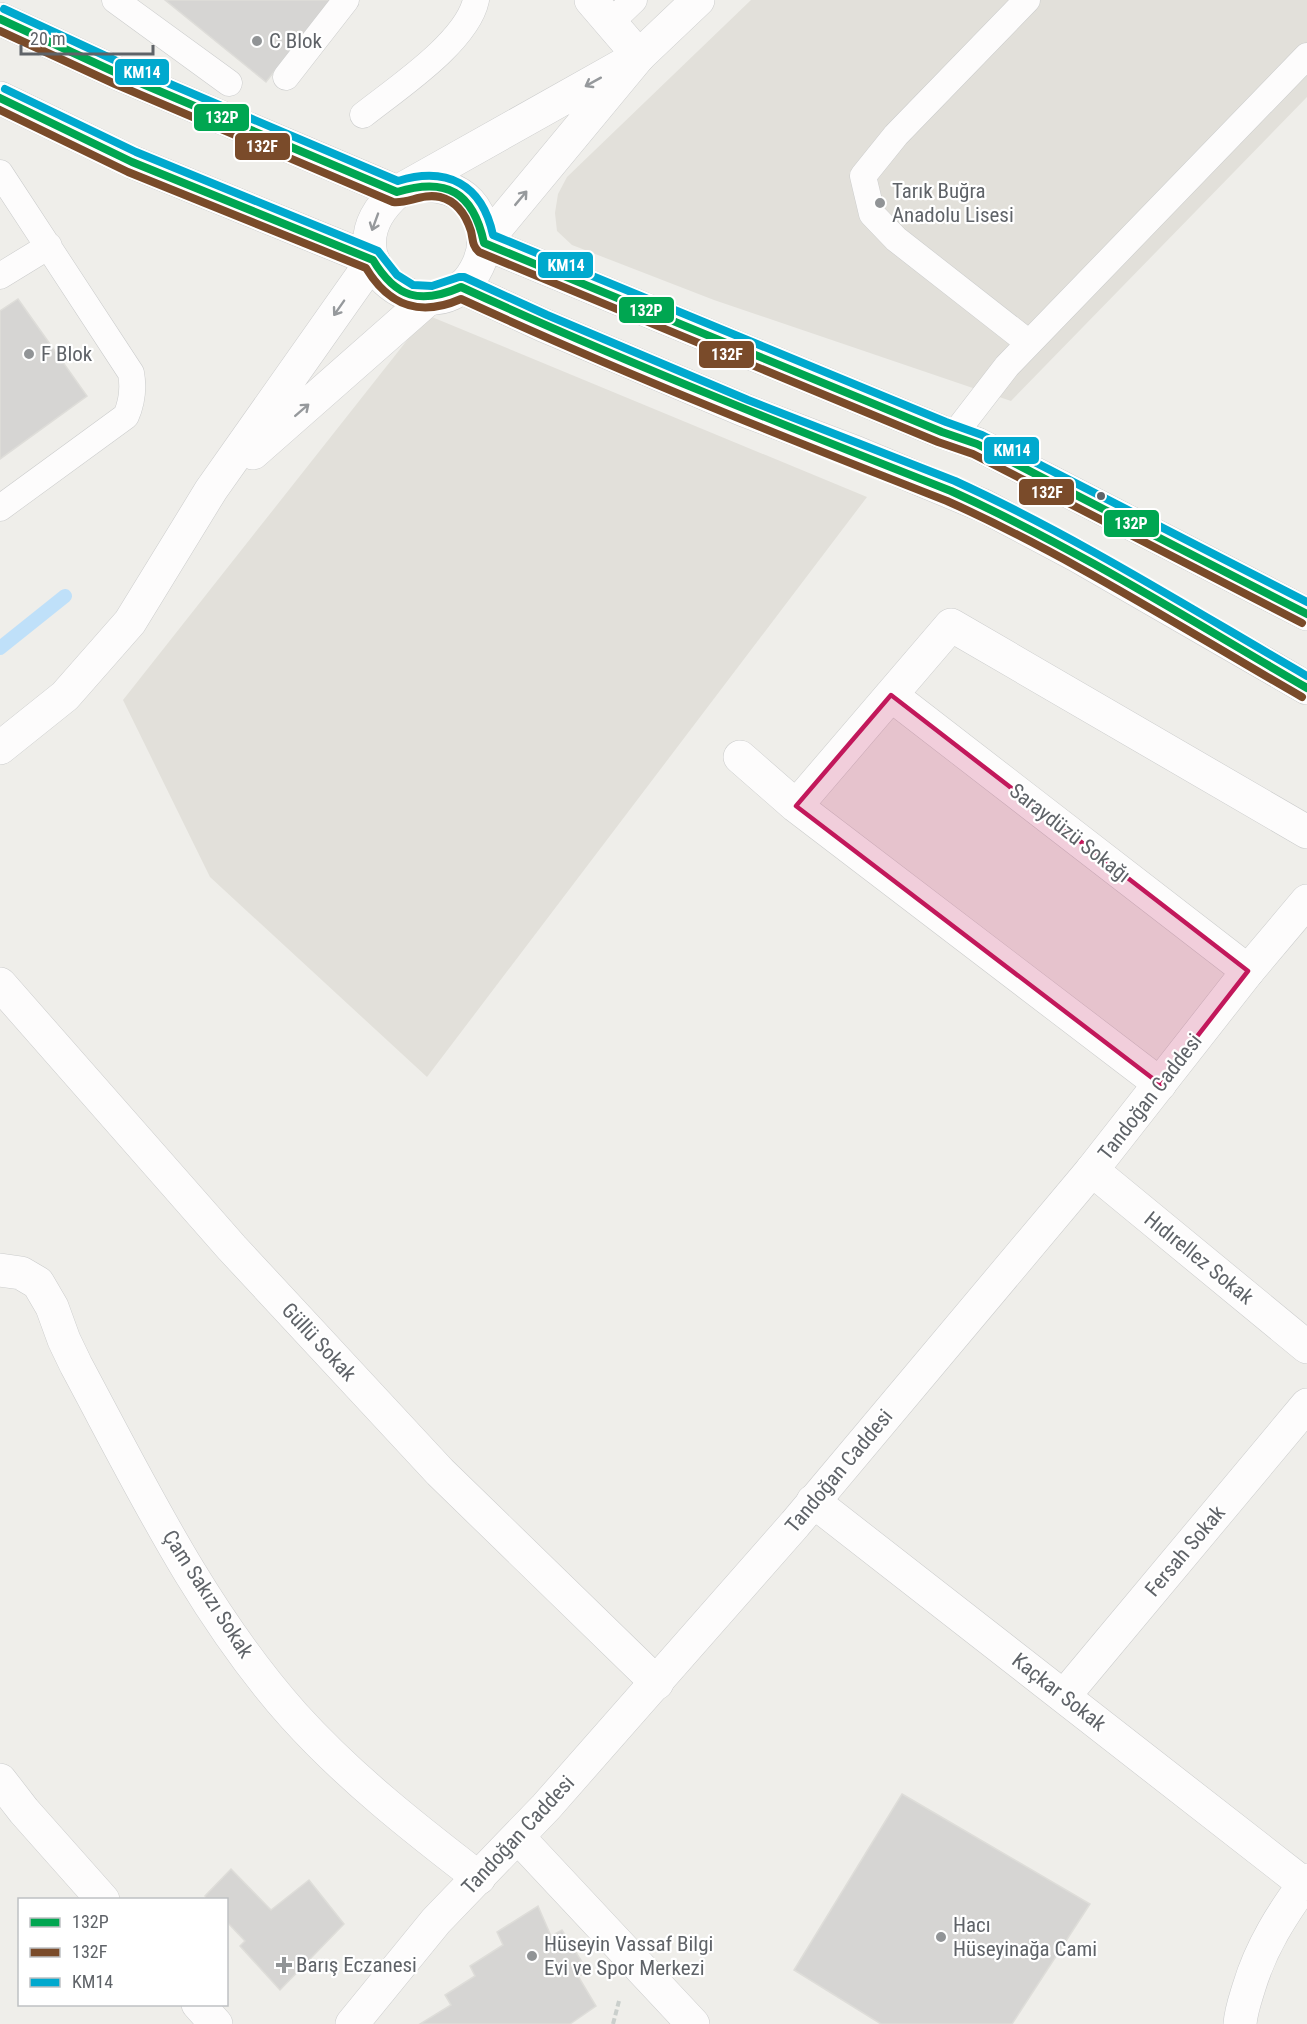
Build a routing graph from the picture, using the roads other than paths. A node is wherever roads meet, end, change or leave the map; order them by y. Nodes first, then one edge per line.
1 (115, 0) edge
2 (346, 0) edge
3 (476, 0) edge
4 (634, 0) edge
5 (698, 0) edge
6 (1028, 0) edge
7 (601, 11) edge
8 (0, 19) edge
9 (639, 56) junction
10 (1307, 56) edge
11 (286, 77) dead end
12 (230, 83) dead end
13 (0, 98) edge
14 (363, 116) dead end
15 (0, 173) edge
16 (398, 192) junction
17 (484, 243) junction
18 (49, 246) junction
19 (373, 260) junction
20 (0, 276) edge
21 (461, 287) junction
22 (428, 298) junction
23 (1029, 343) junction
24 (953, 435) junction
25 (211, 490) junction
26 (0, 508) edge
27 (1305, 610) edge
28 (1307, 688) edge
29 (891, 695) junction
30 (0, 748) edge
31 (740, 757) dead end
32 (796, 806) junction
33 (1307, 832) edge
34 (1307, 901) edge
35 (1248, 971) junction
36 (0, 984) edge
37 (1160, 1084) junction
38 (1092, 1170) junction
39 (0, 1270) edge
40 (1307, 1347) edge
41 (1307, 1405) edge
42 (813, 1501) junction
43 (657, 1683) junction
44 (1064, 1696) junction
45 (0, 1780) edge
46 (519, 1838) junction
47 (478, 1878) junction
48 (1305, 1882) edge
49 (102, 1898) edge
50 (200, 2006) edge
51 (216, 2024) edge
52 (352, 2024) edge
53 (693, 2024) edge
54 (1240, 2024) edge

1 - 12 lane
2 - 11 lane
3 - 14 lane
4 - 7 lane
5 - 9 street
6 - 23 lane
7 - 9 street
8 - 16 street
9 -> 16 street
17 -> 9 street
10 - 23 lane
13 - 19 street
15 - 18 lane
16 - 17 street
16 -> 19 street
17 - 21 street
17 - 24 street
18 - 20 lane
18 - 26 lane
19 - 22 street
19 -> 25 street
21 - 22 street
21 - 28 street
25 -> 22 street
23 - 24 lane
24 - 27 street
25 - 30 street
29 - 32 street
29 - 33 street
29 - 35 street, Saraydüzü Sokağı
31 - 32 street
32 - 37 street
34 - 35 street, Tandoğan Caddesi
35 - 37 street, Tandoğan Caddesi
36 - 43 street, Güllü Sokak
37 - 38 street, Tandoğan Caddesi
38 - 40 street, Hıdırellez Sokak
38 - 42 street, Tandoğan Caddesi
39 - 47 street, Çam Sakızı Sokak
41 - 44 street, Fersah Sokak
42 - 43 street, Tandoğan Caddesi
42 - 44 street, Kaçkar Sokak
43 - 46 street, Tandoğan Caddesi
44 - 48 street, Kaçkar Sokak
45 - 49 street
46 - 47 street, Tandoğan Caddesi
46 - 53 street
47 - 52 street, Tandoğan Caddesi
48 - 54 street
50 - 51 street

